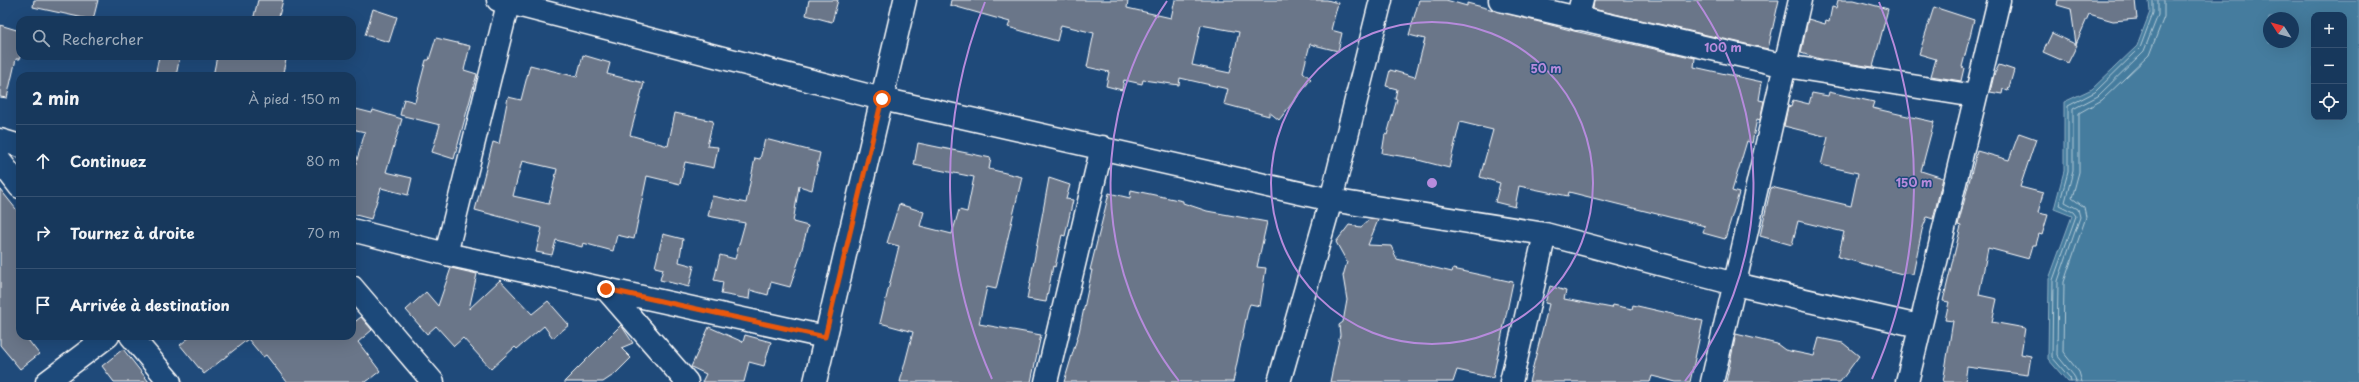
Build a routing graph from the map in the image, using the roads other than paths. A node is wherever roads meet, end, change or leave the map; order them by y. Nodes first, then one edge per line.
1 (905, 0) edge
2 (1381, 0) edge
3 (1500, 0) edge
4 (1800, 0) edge
5 (1999, 0) edge
6 (505, 1) edge
7 (1579, 9) edge
8 (1786, 66) junction
9 (1974, 96) junction
10 (882, 99) junction
11 (0, 140) edge
12 (16, 145) edge
13 (1102, 147) junction
14 (0, 161) edge
15 (16, 182) edge
16 (1331, 200) junction
17 (356, 231) edge
18 (1545, 234) junction
19 (446, 254) junction
20 (1735, 284) junction
21 (606, 289) junction
22 (356, 292) edge
23 (1919, 326) junction
24 (825, 337) junction
25 (103, 340) edge
26 (134, 340) edge
27 (47, 382) edge
28 (170, 382) edge
29 (433, 382) edge
30 (687, 382) edge
31 (816, 382) edge
32 (1046, 382) edge
33 (1279, 382) edge
34 (1511, 382) edge
35 (1712, 382) edge
36 (1907, 382) edge

1 - 10 street
2 - 16 street
3 - 7 street
4 - 8 street
5 - 9 street
6 - 10 street
6 - 19 street
7 - 8 street
8 - 9 street
8 - 20 street
9 - 23 street
10 - 13 street
10 - 24 street
11 - 12 street
13 - 16 street
13 - 32 street
14 - 15 street
16 - 18 street
16 - 33 street
17 - 19 street
18 - 20 street
18 - 34 street
19 - 21 street
20 - 23 street
20 - 35 street
21 - 24 street
21 - 30 street
22 - 29 street
23 - 36 street
24 - 31 street
25 - 27 street
26 - 28 street

